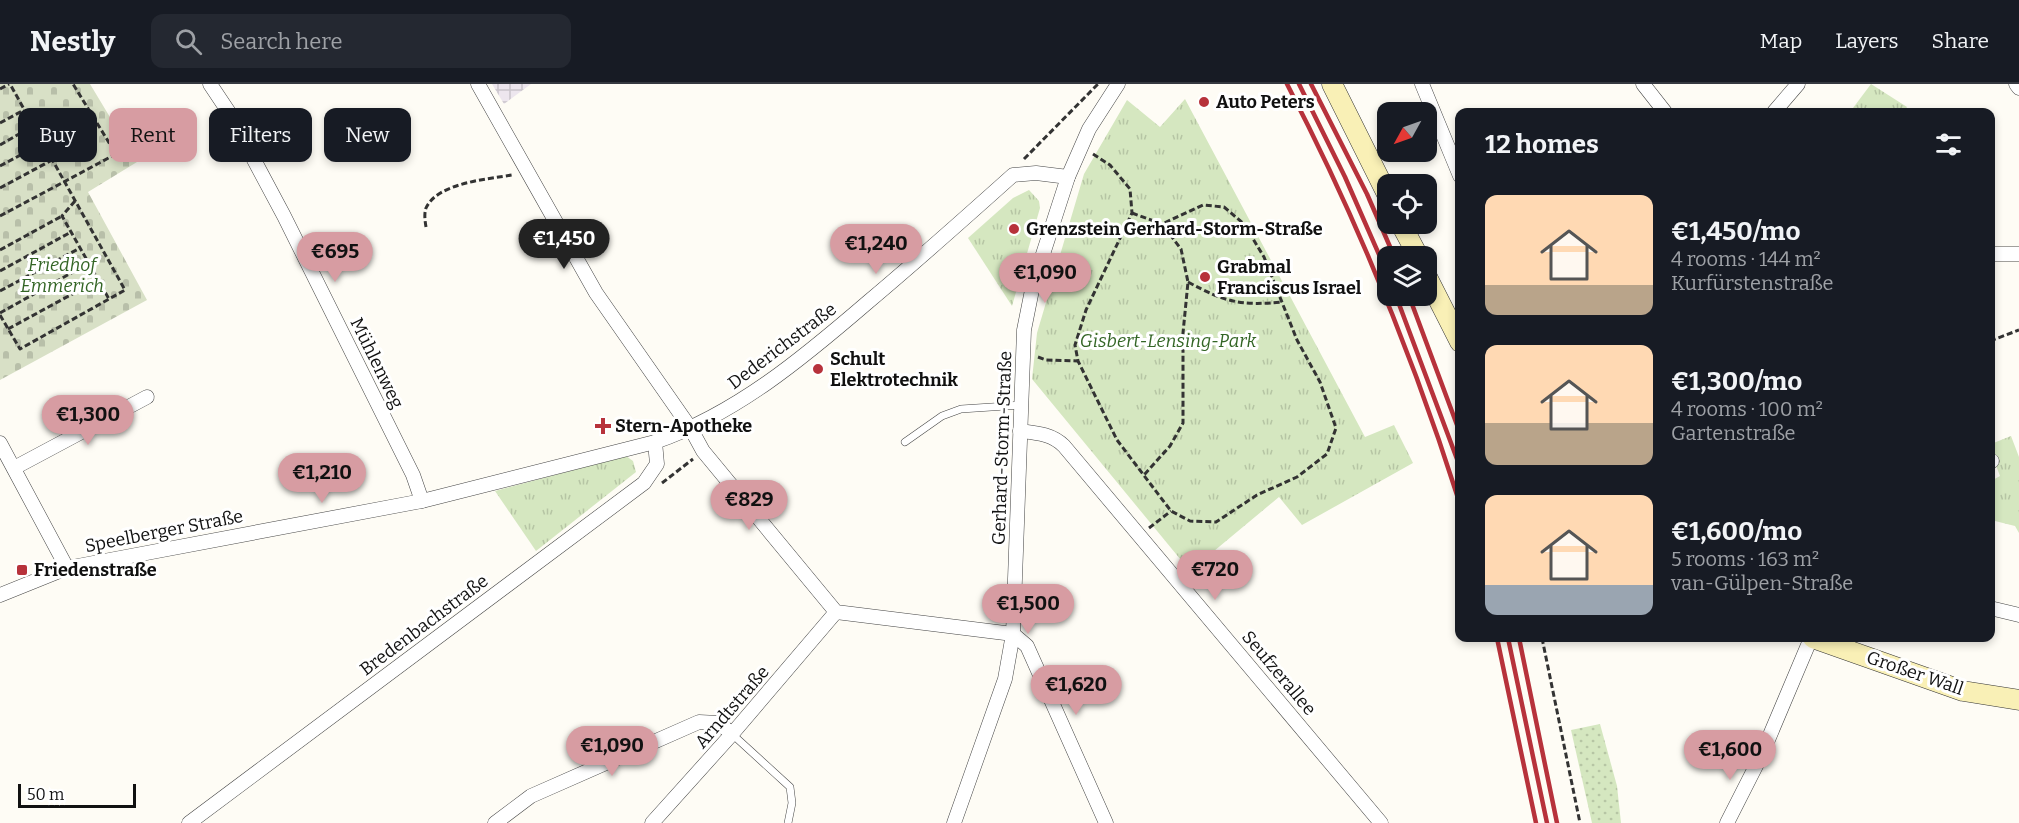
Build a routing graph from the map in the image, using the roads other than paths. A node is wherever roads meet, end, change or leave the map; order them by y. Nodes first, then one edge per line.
1 (210, 84) edge
2 (478, 84) edge
3 (1118, 84) edge
4 (1332, 84) edge
5 (1422, 84) edge
6 (1643, 84) edge
7 (1798, 84) edge
8 (2016, 84) edge
9 (2019, 88) edge
10 (1662, 108) edge
11 (1777, 108) edge
12 (1455, 164) edge
13 (1377, 174) edge
14 (1068, 177) junction
15 (1995, 254) edge
16 (2019, 254) edge
17 (1437, 297) edge
18 (1455, 332) edge
19 (147, 397) dead end
20 (1021, 405) junction
21 (692, 429) junction
22 (1020, 431) junction
23 (654, 442) junction
24 (905, 442) dead end
25 (0, 443) edge
26 (14, 468) junction
27 (422, 501) junction
28 (67, 568) junction
29 (0, 595) edge
30 (1995, 609) edge
31 (837, 612) junction
32 (2019, 615) edge
33 (1013, 634) junction
34 (1810, 642) edge
35 (1823, 642) edge
36 (2019, 700) edge
37 (732, 734) junction
38 (206, 818) edge
39 (189, 823) edge
40 (495, 823) edge
41 (652, 823) edge
42 (788, 823) edge
43 (954, 823) edge
44 (1106, 823) edge
45 (1381, 823) edge
46 (1727, 823) edge

1 - 27 street, Mühlenweg
2 - 21 street
3 - 14 street, Gerhard-Storm-Straße
4 - 13 main road
5 - 12 street
6 - 10 street
7 - 11 street
8 - 9 street
14 - 20 street, Gerhard-Storm-Straße
14 - 21 street, Dederichstraße
15 - 16 street
17 - 18 main road
19 - 26 street
20 - 22 street, Gerhard-Storm-Straße
20 - 24 lane
21 - 23 street, Dederichstraße
21 - 31 street
22 - 33 street, Gerhard-Storm-Straße
22 - 45 street, Seufzerallee
23 - 27 street, Speelberger Straße
23 - 38 street, Bredenbachstraße
25 - 26 street
26 - 28 street
27 - 28 street, Speelberger Straße
28 - 29 street, Speelberger Straße
30 - 32 street
31 - 33 street
31 - 37 street, Arndtstraße
33 - 43 street, Gerhard-Storm-Straße
33 - 44 street
34 - 46 street
35 - 36 main road, Großer Wall
37 - 40 street
37 - 41 street, Arndtstraße
37 - 42 lane
38 - 39 street, Bredenbachstraße

